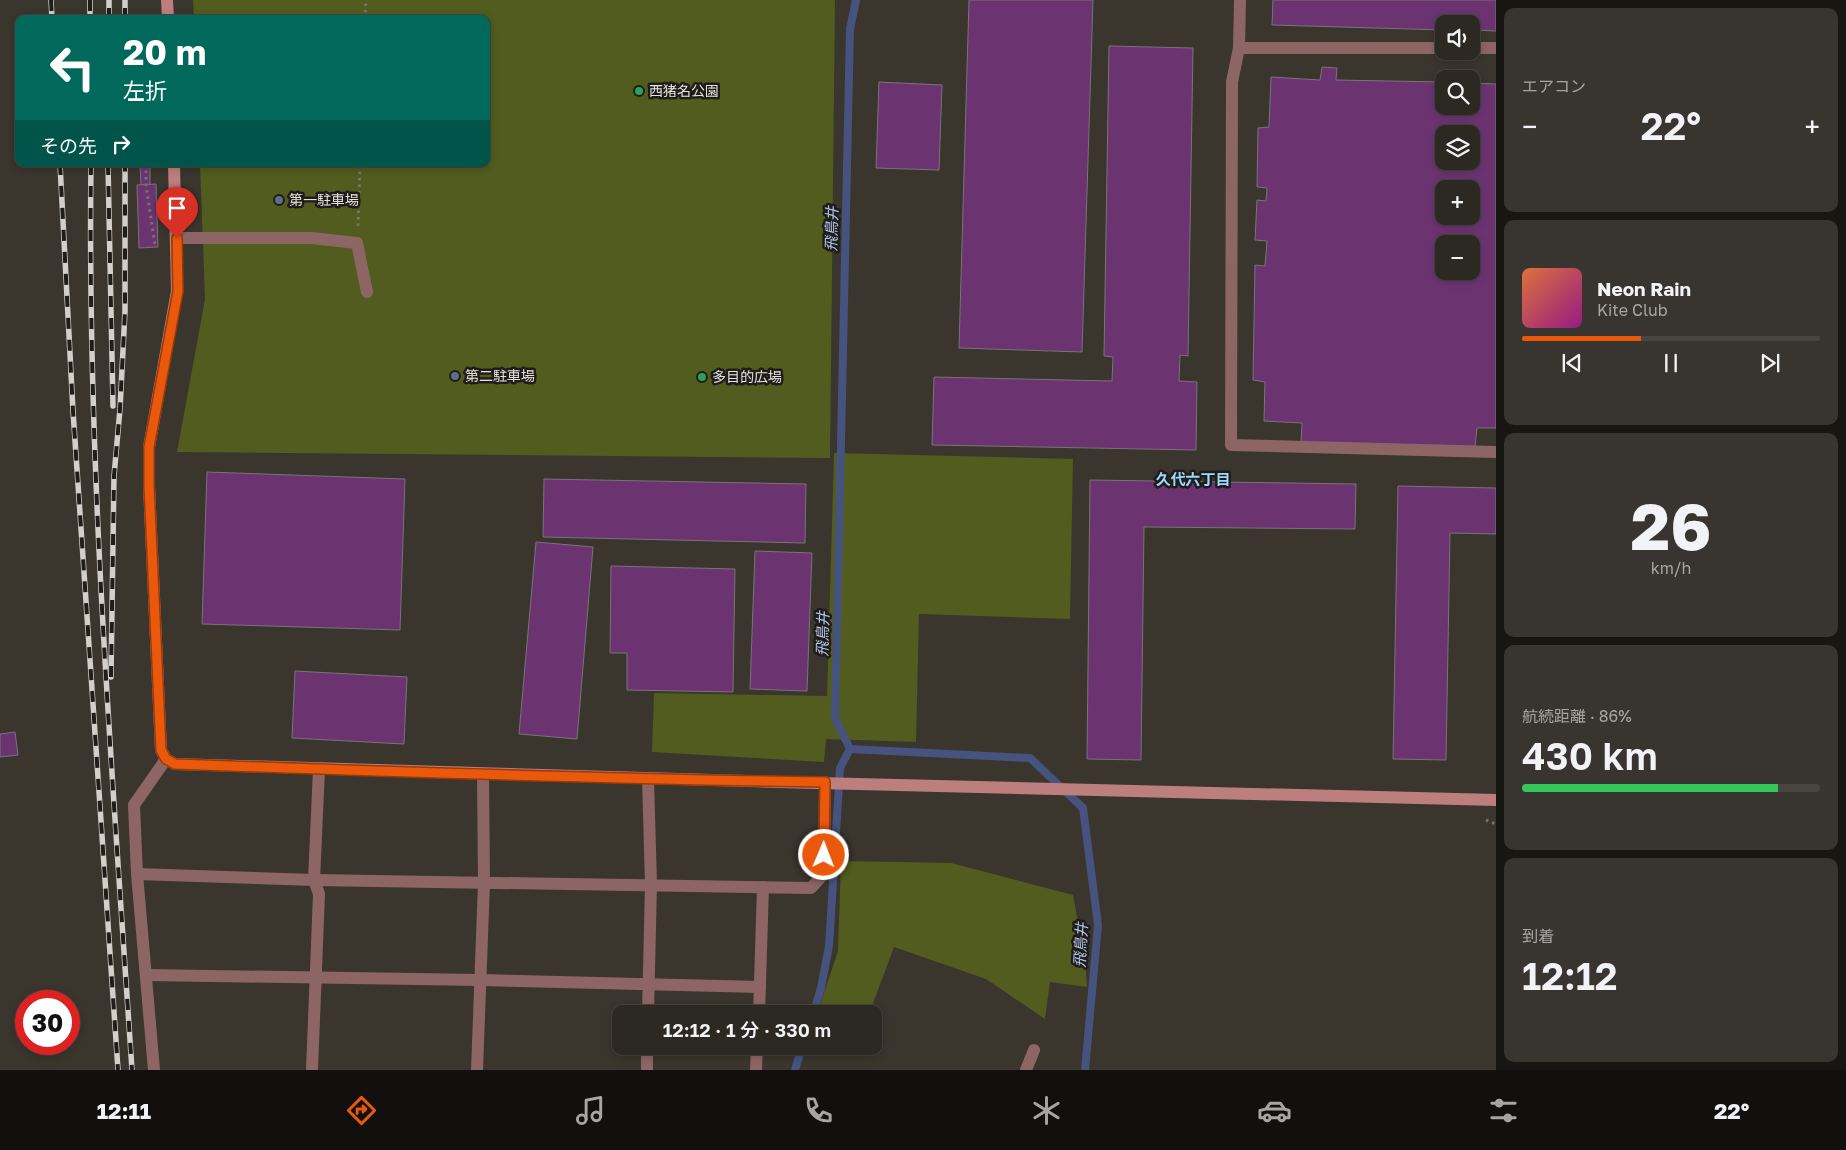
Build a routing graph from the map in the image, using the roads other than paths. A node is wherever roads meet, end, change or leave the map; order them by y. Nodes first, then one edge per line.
1 (167, 0) edge
2 (1240, 0) edge
3 (168, 15) edge
4 (1239, 48) junction
5 (1435, 48) edge
6 (1480, 48) edge
7 (1496, 48) edge
8 (174, 167) edge
9 (177, 238) junction
10 (368, 292) dead end
11 (1496, 452) edge
12 (166, 759) junction
13 (319, 769) junction
14 (483, 774) junction
15 (648, 779) junction
16 (825, 782) junction
17 (1496, 800) edge
18 (137, 874) junction
19 (314, 880) junction
20 (484, 883) junction
21 (651, 884) junction
22 (763, 887) junction
23 (147, 975) junction
24 (316, 978) junction
25 (480, 980) junction
26 (649, 984) junction
27 (760, 987) junction
28 (648, 1005) edge
29 (759, 1005) edge
30 (1034, 1050) dead end
31 (647, 1055) edge
32 (757, 1055) edge
33 (154, 1070) edge
34 (312, 1070) edge
35 (477, 1070) edge
36 (647, 1070) edge
37 (756, 1070) edge
38 (1026, 1070) edge

1 - 3 street
2 - 4 street
4 - 5 street
4 - 11 street
6 - 7 street
8 - 9 street
9 - 10 street
9 - 12 street
12 - 13 street
12 - 18 street
13 - 14 street
13 - 19 street
14 - 15 street
14 - 20 street
15 - 16 street
15 - 21 street
16 - 17 street
16 - 22 street
18 - 19 street
18 - 23 street
19 - 20 street
19 - 24 street
20 - 21 street
20 - 25 street
21 - 22 street
21 - 26 street
22 - 27 street
23 - 24 street
23 - 33 street
24 - 25 street
24 - 34 street
25 - 26 street
25 - 35 street
26 - 27 street
26 - 28 street
27 - 29 street
30 - 38 street
31 - 36 street
32 - 37 street

